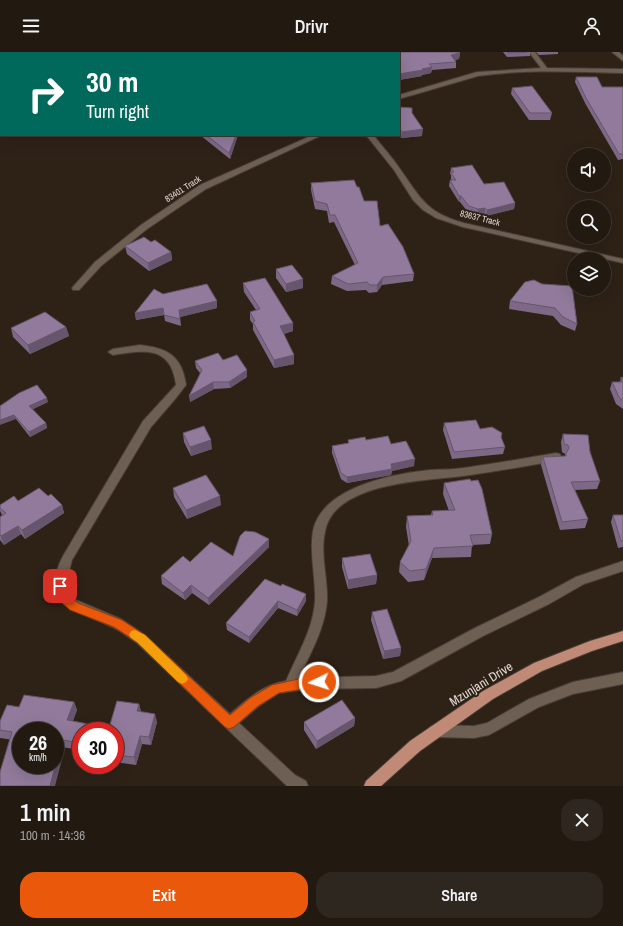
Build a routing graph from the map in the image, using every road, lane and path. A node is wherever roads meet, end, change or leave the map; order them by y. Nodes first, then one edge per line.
1 (532, 52) edge
2 (615, 52) edge
3 (623, 58) edge
4 (545, 70) junction
5 (623, 71) edge
6 (400, 97) edge
7 (317, 136) edge
8 (370, 136) edge
9 (623, 261) edge
10 (76, 288) dead end
11 (113, 352) dead end
12 (560, 457) edge
13 (623, 566) edge
14 (623, 636) edge
15 (623, 678) edge
16 (290, 685) junction
17 (229, 723) junction
18 (435, 731) junction
19 (301, 786) edge
20 (370, 786) edge

1 - 4 street
2 - 3 street
4 - 5 street
4 - 6 street
7 - 10 street, 83401 Track
8 - 9 street, 83637 Track
11 - 17 street
12 - 16 street
13 - 16 street
14 - 18 main road, Mzunjani Drive
15 - 18 street
16 - 17 street
17 - 19 street
18 - 20 main road, Mzunjani Drive

